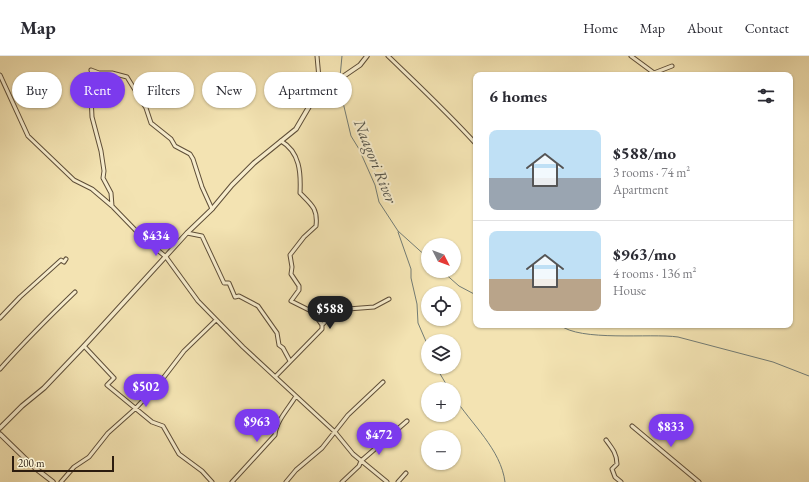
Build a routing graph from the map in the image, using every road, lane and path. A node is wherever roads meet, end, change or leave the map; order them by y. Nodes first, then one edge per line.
1 (317, 56) edge
2 (367, 56) edge
3 (388, 56) edge
4 (631, 56) edge
5 (672, 66) dead end
6 (318, 72) edge
7 (349, 72) edge
8 (653, 72) edge
9 (657, 72) edge
10 (0, 74) edge
11 (308, 108) edge
12 (281, 141) junction
13 (473, 141) edge
14 (112, 206) junction
15 (212, 209) junction
16 (187, 233) junction
17 (166, 257) junction
18 (66, 259) dead end
19 (74, 292) dead end
20 (389, 299) dead end
21 (0, 318) edge
22 (216, 320) junction
23 (322, 325) junction
24 (84, 346) junction
25 (290, 361) junction
26 (0, 369) edge
27 (276, 376) junction
28 (383, 382) dead end
29 (296, 396) junction
30 (136, 408) junction
31 (407, 421) dead end
32 (632, 426) dead end
33 (0, 428) edge
34 (335, 432) junction
35 (0, 434) edge
36 (606, 440) dead end
37 (361, 460) junction
38 (406, 474) dead end
39 (53, 482) edge
40 (61, 482) edge
41 (212, 482) edge
42 (232, 482) edge
43 (286, 482) edge
44 (342, 482) edge
45 (387, 482) edge
46 (398, 482) edge
47 (621, 482) edge
48 (699, 482) edge

1 - 6 street
2 - 7 street
3 - 13 street
4 - 8 street
5 - 9 street
10 - 14 street
11 - 12 street
12 - 15 street
12 - 23 street
14 - 15 street
14 - 17 street
15 - 16 street
16 - 17 street
16 - 25 street
17 - 22 street
17 - 24 street
18 - 21 street
19 - 26 street
20 - 23 street
22 - 27 street
22 - 30 street
23 - 25 street
24 - 30 street
24 - 33 street
25 - 27 street
27 - 29 street
28 - 34 street
29 - 34 street
29 - 42 street
30 - 40 street
30 - 41 street
31 - 37 street
32 - 48 street
34 - 37 street
34 - 43 street
35 - 39 street
36 - 47 street
37 - 44 street
37 - 45 street
38 - 46 street

